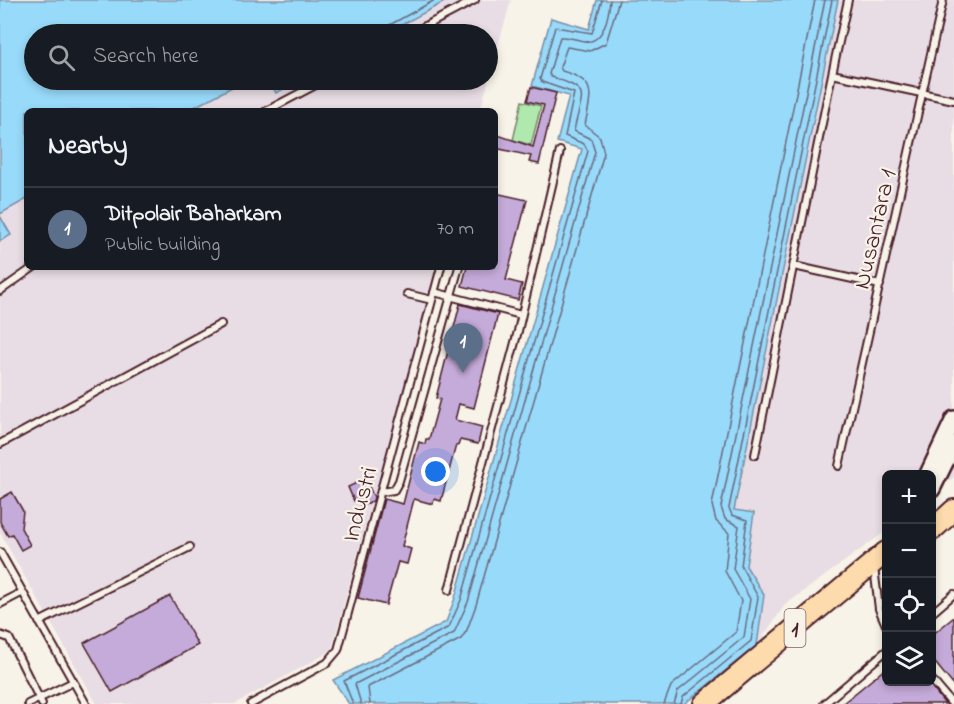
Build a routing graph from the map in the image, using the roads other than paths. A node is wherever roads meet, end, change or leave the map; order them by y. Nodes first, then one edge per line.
1 (475, 0) edge
2 (848, 0) edge
3 (943, 0) edge
4 (429, 24) edge
5 (832, 74) junction
6 (307, 90) edge
7 (923, 95) junction
8 (954, 100) edge
9 (272, 108) edge
10 (560, 151) dead end
11 (794, 266) junction
12 (29, 270) edge
13 (440, 270) edge
14 (458, 270) edge
15 (880, 285) junction
16 (0, 291) edge
17 (434, 292) junction
18 (407, 294) dead end
19 (450, 297) junction
20 (432, 300) junction
21 (521, 315) junction
22 (221, 324) dead end
23 (954, 419) edge
24 (0, 444) edge
25 (954, 444) edge
26 (755, 455) dead end
27 (839, 466) dead end
28 (930, 470) edge
29 (936, 481) edge
30 (381, 492) junction
31 (954, 495) edge
32 (954, 510) edge
33 (936, 511) edge
34 (936, 526) edge
35 (190, 547) dead end
36 (0, 552) edge
37 (2, 560) edge
38 (880, 565) edge
39 (449, 590) dead end
40 (21, 593) junction
41 (954, 594) edge
42 (0, 604) edge
43 (936, 610) edge
44 (882, 615) edge
45 (39, 622) junction
46 (0, 635) edge
47 (882, 654) edge
48 (73, 682) junction
49 (936, 685) edge
50 (41, 701) edge
51 (28, 704) edge
52 (86, 704) edge
53 (251, 704) edge
54 (704, 704) edge
55 (717, 704) edge
56 (824, 704) edge
57 (952, 704) edge

1 - 4 lane
2 - 5 lane
3 - 7 lane, Nusantara 1
5 - 7 lane
5 - 11 lane
6 - 9 lane
7 - 8 lane
7 - 15 lane, Nusantara 1
10 - 21 lane
11 - 15 lane
11 - 26 lane
12 - 16 lane
13 - 17 lane, Industri
14 - 19 lane
15 - 27 lane, Nusantara 1
17 - 19 lane
17 - 20 lane, Industri
18 - 20 lane
19 - 21 lane
19 - 30 lane
20 - 30 lane, Industri
21 - 39 lane
22 - 24 lane
23 - 28 street
25 - 29 street
30 - 53 lane, Industri
31 - 33 highway
32 - 34 highway
35 - 45 lane
36 - 37 lane
37 - 40 lane
38 - 44 lane
38 - 54 highway, 1
38 - 55 highway, 1
40 - 42 lane
40 - 45 lane
41 - 43 lane
45 - 48 lane
46 - 50 lane
47 - 56 lane
48 - 50 lane
48 - 52 lane
49 - 57 lane
50 - 51 lane

